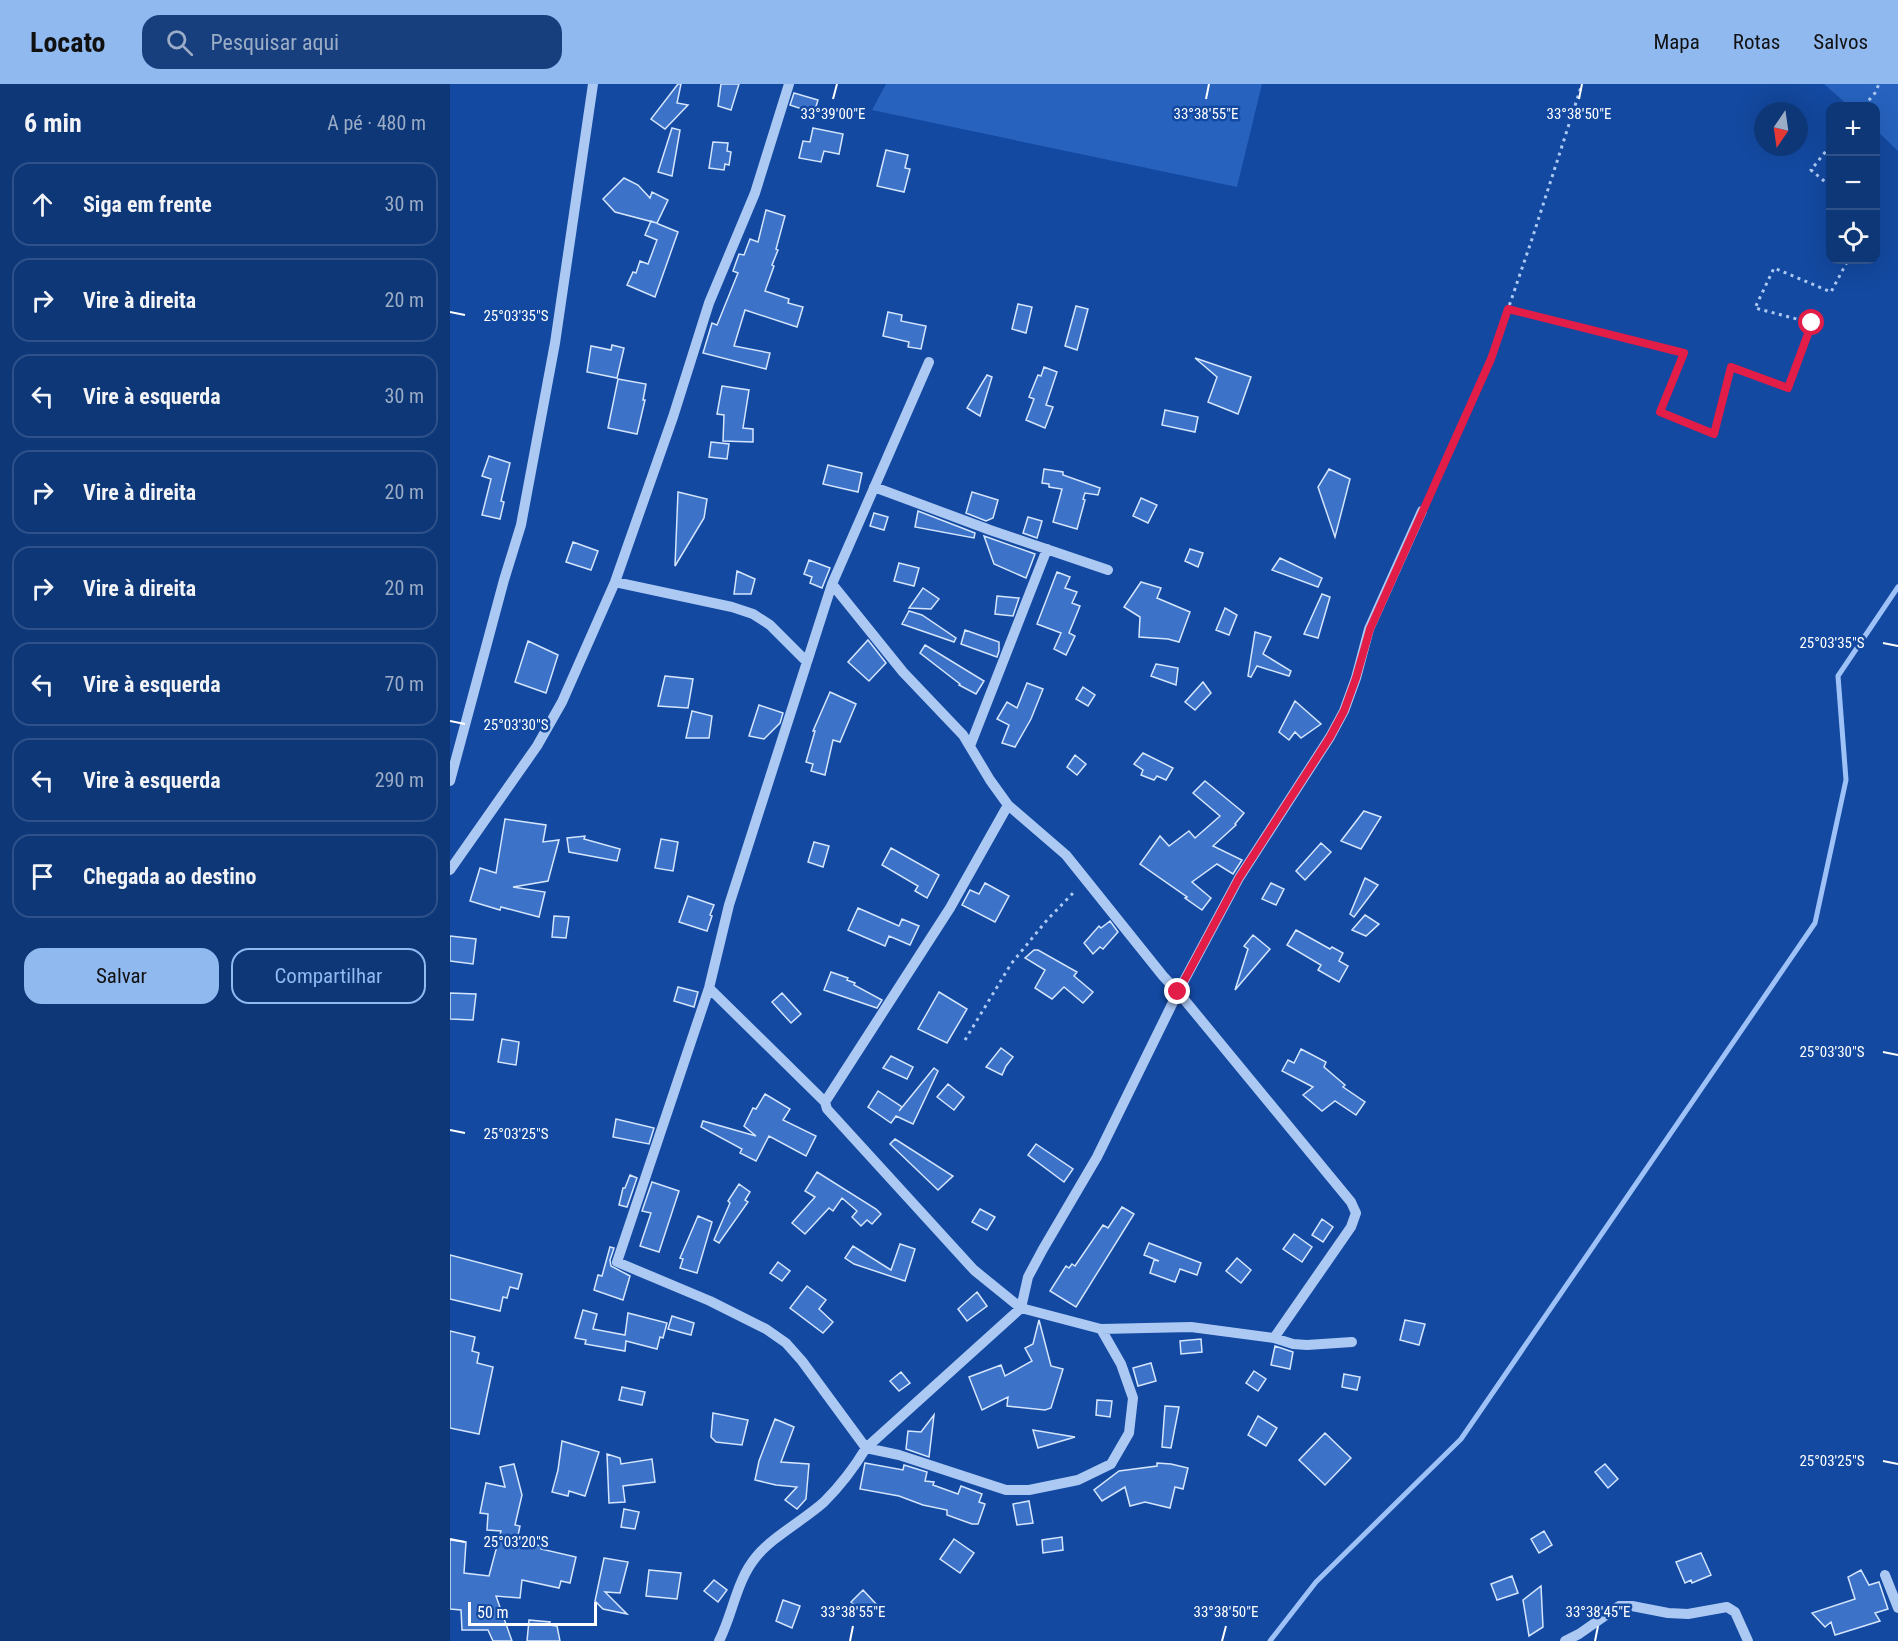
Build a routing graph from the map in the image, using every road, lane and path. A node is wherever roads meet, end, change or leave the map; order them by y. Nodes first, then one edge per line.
1 (593, 84) edge
2 (789, 84) edge
3 (1582, 84) edge
4 (1879, 84) edge
5 (1867, 102) edge
6 (1826, 151) edge
7 (1826, 182) edge
8 (1846, 264) edge
9 (1508, 309) junction
10 (929, 362) dead end
11 (874, 487) junction
12 (1422, 511) joint
13 (1047, 549) junction
14 (1108, 570) dead end
15 (615, 582) junction
16 (832, 584) junction
17 (807, 662) junction
18 (970, 746) junction
19 (450, 781) edge
20 (1008, 805) junction
21 (450, 870) edge
22 (1086, 880) junction
23 (709, 988) junction
24 (1178, 992) junction
25 (965, 1040) dead end
26 (825, 1102) junction
27 (1021, 1308) junction
28 (1101, 1329) junction
29 (1274, 1338) junction
30 (1352, 1342) dead end
31 (866, 1448) junction
32 (1885, 1575) dead end
33 (1898, 1608) edge
34 (719, 1641) edge
35 (1565, 1641) edge
36 (1748, 1641) edge

1 - 19 street
2 - 15 street
3 - 9 path
4 - 5 path
6 - 7 path
8 - 9 path
9 - 12 path
10 - 11 street
11 - 13 street
11 - 16 street
12 - 24 street
13 - 14 street
13 - 18 street
15 - 17 street
15 - 21 street
16 - 17 street
16 - 18 street
17 - 23 street
18 - 20 street
20 - 22 street
20 - 26 street
22 - 24 street
22 - 25 path
23 - 26 street
23 - 31 street
24 - 27 street
24 - 29 street
26 - 27 street
27 - 28 street
27 - 31 street
28 - 29 street
28 - 31 street
29 - 30 street
31 - 34 street
32 - 33 street
35 - 36 street

